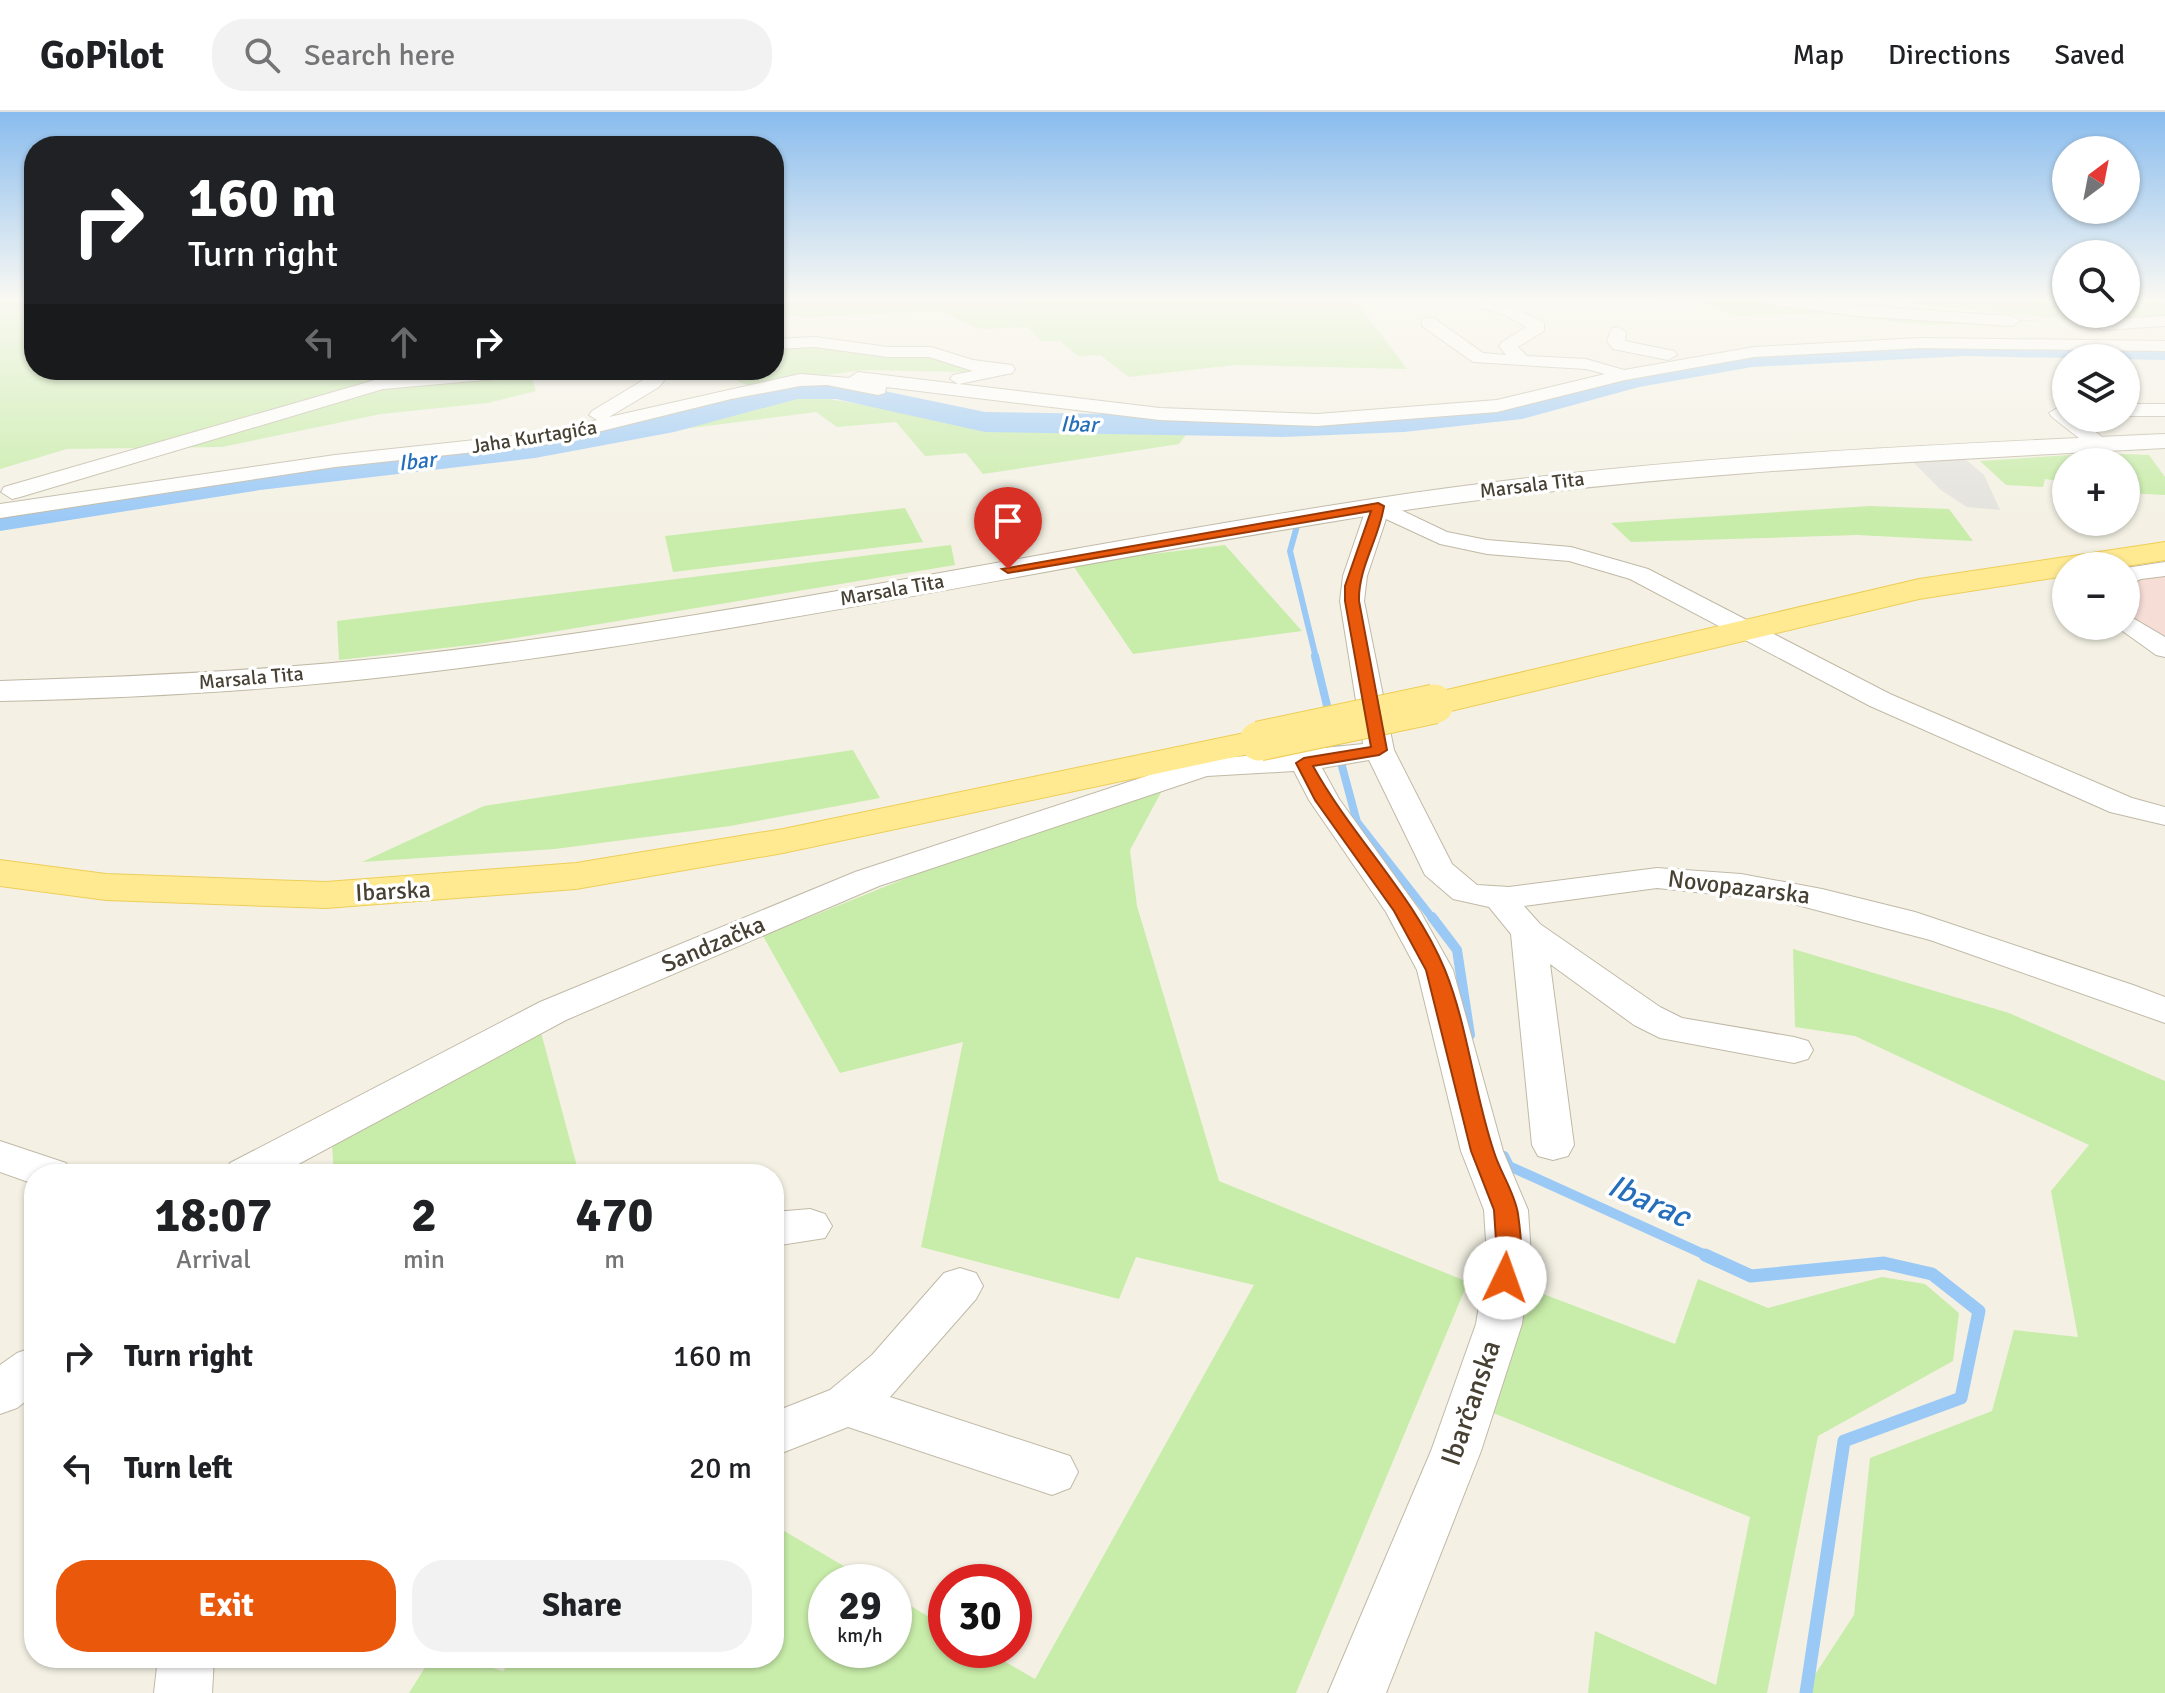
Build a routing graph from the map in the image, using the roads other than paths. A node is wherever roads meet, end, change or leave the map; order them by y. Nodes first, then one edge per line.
1 (987, 373) edge
2 (1617, 373) edge
3 (1637, 373) edge
4 (1625, 375) junction
5 (858, 378) junction
6 (827, 379) junction
7 (427, 380) edge
8 (655, 380) edge
9 (2140, 397) edge
10 (2159, 410) edge
11 (1160, 414) junction
12 (2083, 432) edge
13 (518, 442) junction
14 (2100, 445) junction
15 (2162, 445) edge
16 (0, 495) edge
17 (1378, 506) junction
18 (0, 511) edge
19 (2165, 551) edge
20 (2165, 569) edge
21 (2140, 572) edge
22 (1744, 631) junction
23 (2140, 632) edge
24 (2165, 649) edge
25 (0, 691) edge
26 (1369, 752) junction
27 (1200, 761) junction
28 (1315, 761) junction
29 (2165, 816) edge
30 (0, 873) edge
31 (1498, 897) junction
32 (1528, 932) junction
33 (2165, 1011) edge
34 (1794, 1050) dead end
35 (1553, 1145) dead end
36 (0, 1156) edge
37 (24, 1164) edge
38 (264, 1164) edge
39 (960, 1286) dead end
40 (24, 1375) edge
41 (0, 1393) edge
42 (847, 1405) junction
43 (784, 1430) edge
44 (1052, 1472) dead end
45 (185, 1668) edge
46 (183, 1693) edge
47 (1357, 1693) edge

1 - 5 street
2 - 4 street
3 - 4 street, Jaha Kurtagića
4 - 11 street, Jaha Kurtagića
5 - 6 street
5 - 11 street, Jaha Kurtagića
6 - 11 street, Jaha Kurtagića
6 - 13 street, Jaha Kurtagića
7 - 16 street
8 - 13 street
9 - 10 street
12 - 14 street
13 - 18 street, Jaha Kurtagića
14 - 15 street, Marsala Tita
14 - 17 street, Marsala Tita
17 - 22 street
17 - 25 street, Marsala Tita
17 - 26 street, Novopazarska
19 - 22 main road, Ibarska
20 - 21 street
22 - 27 main road, Ibarska, bridge
22 - 29 street
23 - 24 street
26 - 28 street, Sandzačka
26 - 31 street, Novopazarska
27 - 28 street, Sandzačka
27 - 30 main road, Ibarska
27 - 38 street, Sandzačka
28 - 47 street, Ibarčanska
31 - 32 street
31 - 33 street, Novopazarska
32 - 34 street
32 - 35 street
36 - 37 street
39 - 42 street
40 - 41 street
42 - 43 street
42 - 44 street
45 - 46 street

